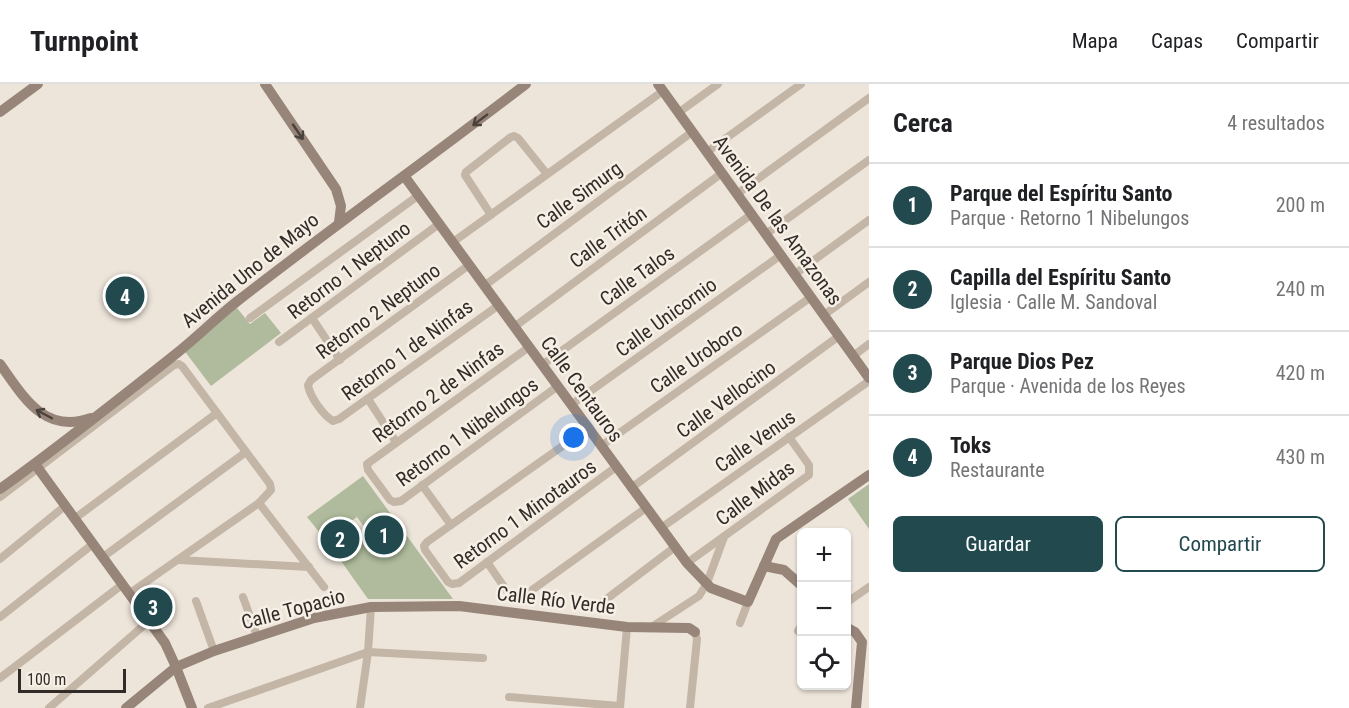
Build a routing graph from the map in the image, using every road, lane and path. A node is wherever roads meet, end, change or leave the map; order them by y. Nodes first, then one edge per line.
1 (38, 84) edge
2 (265, 84) edge
3 (718, 84) edge
4 (801, 84) edge
5 (519, 86) edge
6 (660, 88) edge
7 (869, 98) edge
8 (0, 112) edge
9 (678, 113) junction
10 (692, 132) junction
11 (707, 152) junction
12 (869, 160) edge
13 (722, 173) junction
14 (547, 174) junction
15 (405, 177) junction
16 (737, 194) junction
17 (419, 195) junction
18 (752, 214) junction
19 (491, 215) junction
20 (869, 220) edge
21 (339, 222) junction
22 (439, 224) junction
23 (766, 234) junction
24 (453, 242) junction
25 (781, 255) junction
26 (469, 265) junction
27 (795, 274) junction
28 (869, 282) edge
29 (484, 286) junction
30 (811, 297) junction
31 (499, 305) junction
32 (824, 315) junction
33 (250, 318) dead end
34 (312, 318) junction
35 (514, 327) junction
36 (839, 336) junction
37 (279, 342) dead end
38 (869, 344) edge
39 (529, 347) junction
40 (853, 356) junction
41 (340, 360) junction
42 (0, 364) edge
43 (542, 365) junction
44 (164, 367) junction
45 (869, 379) edge
46 (558, 386) junction
47 (368, 399) junction
48 (571, 405) junction
49 (217, 413) junction
50 (99, 414) junction
51 (333, 421) joint
52 (588, 428) junction
53 (789, 437) junction
54 (396, 442) junction
55 (601, 446) junction
56 (246, 452) junction
57 (37, 466) junction
58 (616, 467) junction
59 (869, 475) edge
60 (422, 485) junction
61 (631, 488) junction
62 (0, 489) edge
63 (0, 497) edge
64 (394, 502) joint
65 (259, 503) junction
66 (65, 506) junction
67 (646, 508) junction
68 (74, 519) junction
69 (452, 525) junction
70 (661, 528) junction
71 (724, 537) junction
72 (93, 544) junction
73 (675, 547) junction
74 (103, 557) junction
75 (0, 559) edge
76 (179, 560) junction
77 (487, 562) junction
78 (687, 563) junction
79 (764, 566) junction
80 (309, 567) junction
81 (797, 582) edge
82 (707, 583) junction
83 (324, 587) dead end
84 (869, 587) edge
85 (127, 589) junction
86 (243, 597) dead end
87 (851, 600) edge
88 (195, 601) dead end
89 (748, 602) junction
90 (459, 606) joint
91 (371, 607) junction
92 (596, 607) dead end
93 (0, 617) edge
94 (150, 620) junction
95 (740, 623) dead end
96 (627, 627) junction
97 (649, 628) junction
98 (851, 630) edge
99 (695, 632) joint
100 (257, 636) junction
101 (865, 645) edge
102 (214, 651) junction
103 (368, 652) junction
104 (483, 658) dead end
105 (176, 667) junction
106 (0, 678) edge
107 (508, 697) dead end
108 (620, 707) edge
109 (49, 708) edge
110 (126, 708) edge
111 (192, 708) edge
112 (208, 708) edge
113 (360, 708) edge
114 (690, 708) edge
115 (856, 708) edge

1 - 8 street
2 -> 21 street
3 - 9 street
4 - 11 street
5 -> 15 street, Avenida Uno de Mayo
6 - 9 street, Avenida De las Amazonas
6 - 14 street
7 - 16 street
9 - 10 street, Avenida De las Amazonas
10 - 11 street, Avenida De las Amazonas
10 - 29 street, Calle Simurg
11 - 13 street, Avenida De las Amazonas
12 - 23 street
13 - 16 street, Avenida De las Amazonas
13 - 35 street, Calle Tritón
14 - 19 street
14 - 19 street
15 - 17 street, Calle Centauros
15 - 21 street, Avenida Uno de Mayo
16 - 18 street, Avenida De las Amazonas
17 - 22 street, Calle Centauros
17 - 33 street, Retorno 1 Neptuno
18 - 23 street, Avenida De las Amazonas
18 - 43 street, Calle Talos
19 - 24 street
20 - 27 street
21 - 44 street, Avenida Uno de Mayo
22 - 24 street, Calle Centauros
22 - 34 street, Retorno 1 Neptuno
23 - 25 street, Avenida De las Amazonas
24 - 26 street, Calle Centauros
25 - 27 street, Avenida De las Amazonas
25 - 48 street, Calle Unicornio
26 - 29 street, Calle Centauros
26 - 41 street, Retorno 2 Neptuno
27 - 30 street, Avenida De las Amazonas
28 - 32 street
29 - 31 street, Calle Centauros
30 - 32 street, Avenida De las Amazonas
30 - 55 street, Calle Uroboro
31 - 35 street, Calle Centauros
31 - 47 street, Retorno 1 de Ninfas
32 - 36 street, Avenida De las Amazonas
34 - 37 street, Retorno 1 Neptuno
34 - 41 street
35 - 39 street, Calle Centauros
36 - 40 street, Avenida De las Amazonas
36 - 61 street, Calle Vellocino
38 - 40 street
39 - 43 street, Calle Centauros
39 - 54 street, Retorno 2 de Ninfas
40 - 45 street, Avenida De las Amazonas
41 - 51 street, Retorno 2 Neptuno
50 -> 42 street
43 - 46 street, Calle Centauros
44 - 49 street
44 - 50 street, Avenida Uno de Mayo
44 - 57 street
45 - 53 street, Calle Venus
46 - 48 street, Calle Centauros
46 - 60 street, Retorno 1 Nibelungos
47 - 51 street, Retorno 1 de Ninfas
47 - 54 street
48 - 52 street, Calle Centauros
49 - 56 street
49 - 68 street
50 - 57 street, Avenida Uno de Mayo
52 - 55 street, Calle Centauros
52 - 69 street
53 - 70 street, Calle Venus
53 - 71 street, Calle Midas
54 - 64 street, Retorno 2 de Ninfas
55 - 58 street, Calle Centauros
56 - 65 street
56 - 74 street
57 - 62 street, Avenida Uno de Mayo
57 - 63 street
57 - 66 street
58 - 61 street, Calle Centauros
58 - 77 street, Retorno 1 Minotauros
59 - 79 street
60 - 64 street, Retorno 1 Nibelungos
60 - 69 street
61 - 67 street, Calle Centauros
65 - 76 street
65 - 80 street
66 - 68 street
66 - 75 street
67 - 70 street, Calle Centauros
67 - 77 street
68 - 72 street
69 - 77 street, Retorno 1 Minotauros
70 - 73 street, Calle Centauros
71 - 78 street, Calle Midas
71 - 82 street
72 - 74 street
72 - 93 street
73 - 78 street, Calle Centauros
73 - 92 street
74 - 85 street
76 - 80 street
76 - 85 street
78 - 82 street, Calle Centauros
79 - 81 street
79 - 89 street
80 - 83 street
82 - 89 street, Calle Centauros
82 - 97 street
84 - 87 street
85 - 94 street
85 - 106 street
86 - 100 street
88 - 102 street
89 - 95 street
90 - 91 street, Calle Topacio
90 - 96 street, Calle Río Verde
91 - 100 street, Calle Topacio
91 - 103 street
94 - 105 street
94 - 109 street
96 - 97 street, Calle Río Verde
96 - 108 street
97 - 99 street, Calle Río Verde
98 - 101 street
99 - 114 street
100 - 102 street, Calle Topacio
101 - 115 street
102 - 105 street, Calle Topacio
103 - 104 street
103 - 112 street
103 - 113 street
105 - 110 street, Calle Topacio
105 - 111 street
107 - 108 street

